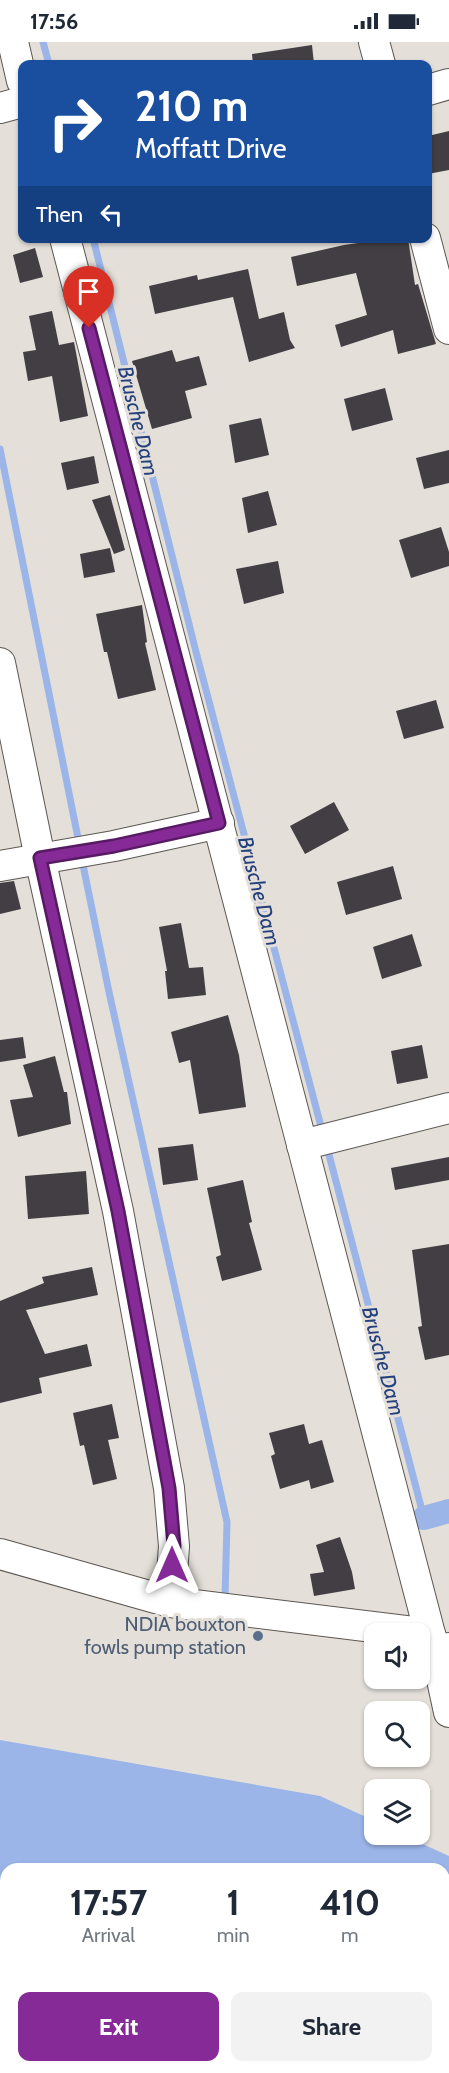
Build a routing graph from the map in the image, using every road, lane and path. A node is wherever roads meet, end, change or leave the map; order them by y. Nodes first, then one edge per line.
1 (13, 42) edge
2 (374, 42) edge
3 (379, 60) edge
4 (18, 64) edge
5 (449, 84) edge
6 (432, 89) edge
7 (18, 103) edge
8 (0, 108) edge
9 (66, 243) edge
10 (426, 243) edge
11 (449, 329) edge
12 (0, 663) edge
13 (219, 823) junction
14 (48, 857) junction
15 (0, 866) edge
16 (449, 1108) edge
17 (318, 1141) junction
18 (0, 1554) edge
19 (170, 1602) junction
20 (438, 1645) edge
21 (449, 1712) edge

1 - 4 street
2 - 3 street
5 - 6 street
7 - 8 street
9 - 13 street
10 - 11 street
12 - 14 street
13 - 14 street
13 - 17 street
14 - 15 street
14 - 19 street
16 - 17 street
17 - 20 street
18 - 19 street
19 - 20 street
20 - 21 street

